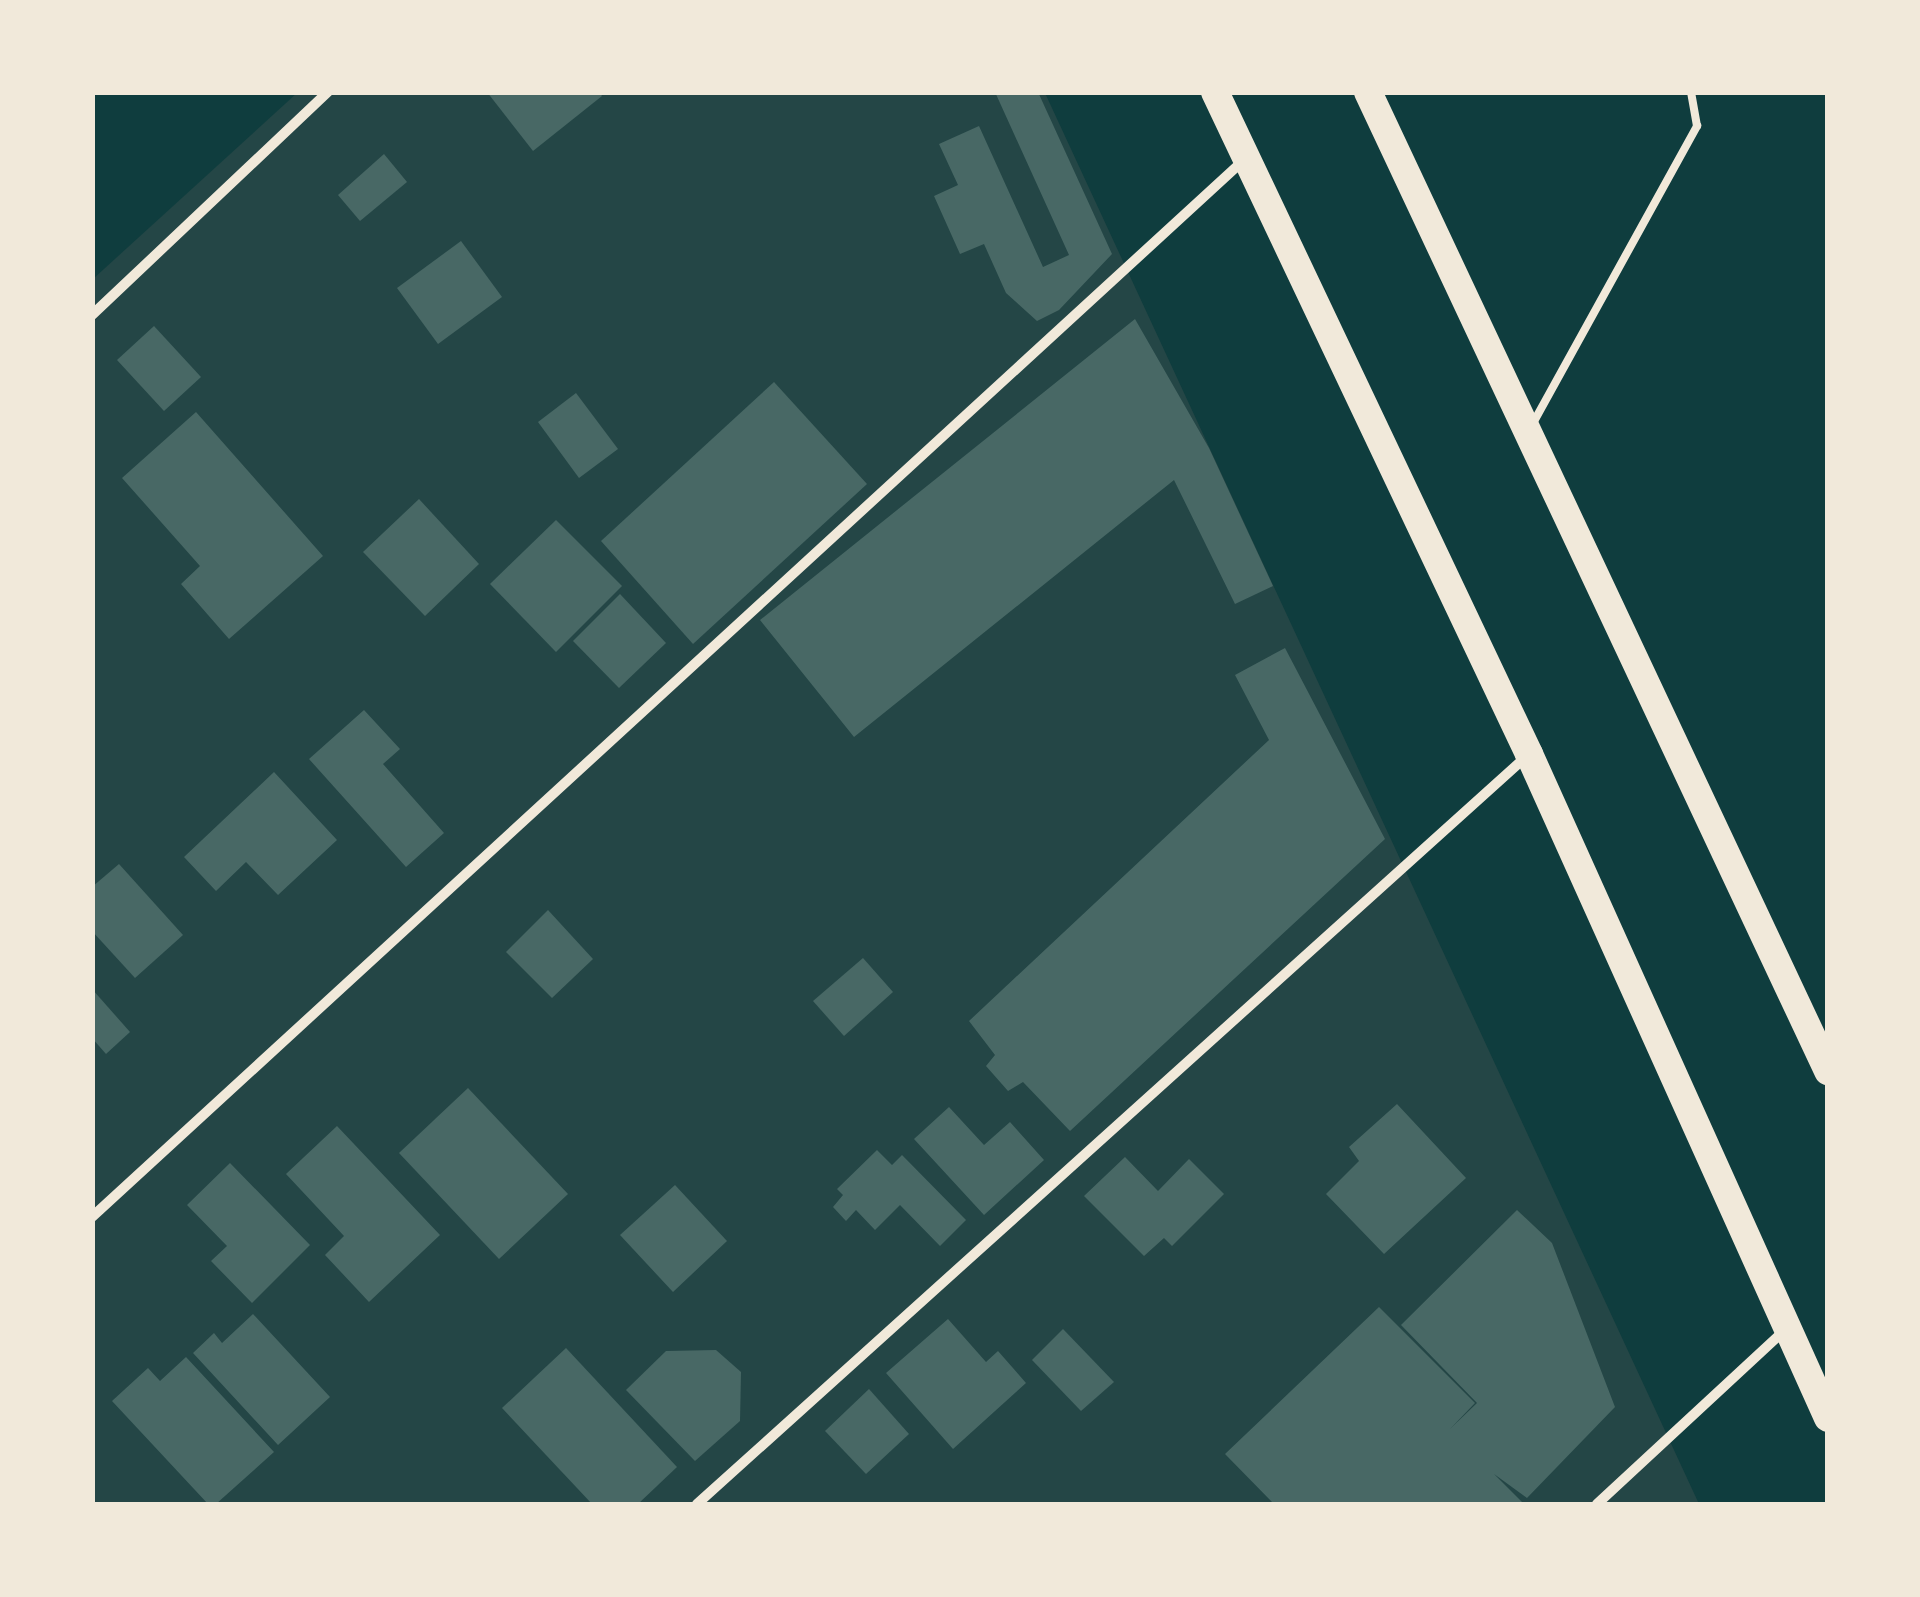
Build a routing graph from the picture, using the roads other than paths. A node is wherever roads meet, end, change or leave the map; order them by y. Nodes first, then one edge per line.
1 (328, 92) edge
2 (1216, 92) edge
3 (1368, 92) edge
4 (1691, 92) edge
5 (1246, 158) junction
6 (92, 314) edge
7 (1528, 434) junction
8 (1530, 754) junction
9 (1828, 1072) edge
10 (92, 1216) edge
11 (1786, 1330) junction
12 (1828, 1418) edge
13 (697, 1504) edge
14 (1597, 1504) edge

1 - 6 street
2 - 5 highway
3 - 7 highway
4 - 7 lane
5 - 8 highway
5 - 10 street
7 - 9 highway
8 - 11 highway
8 - 13 street
11 - 12 highway
11 - 14 street

